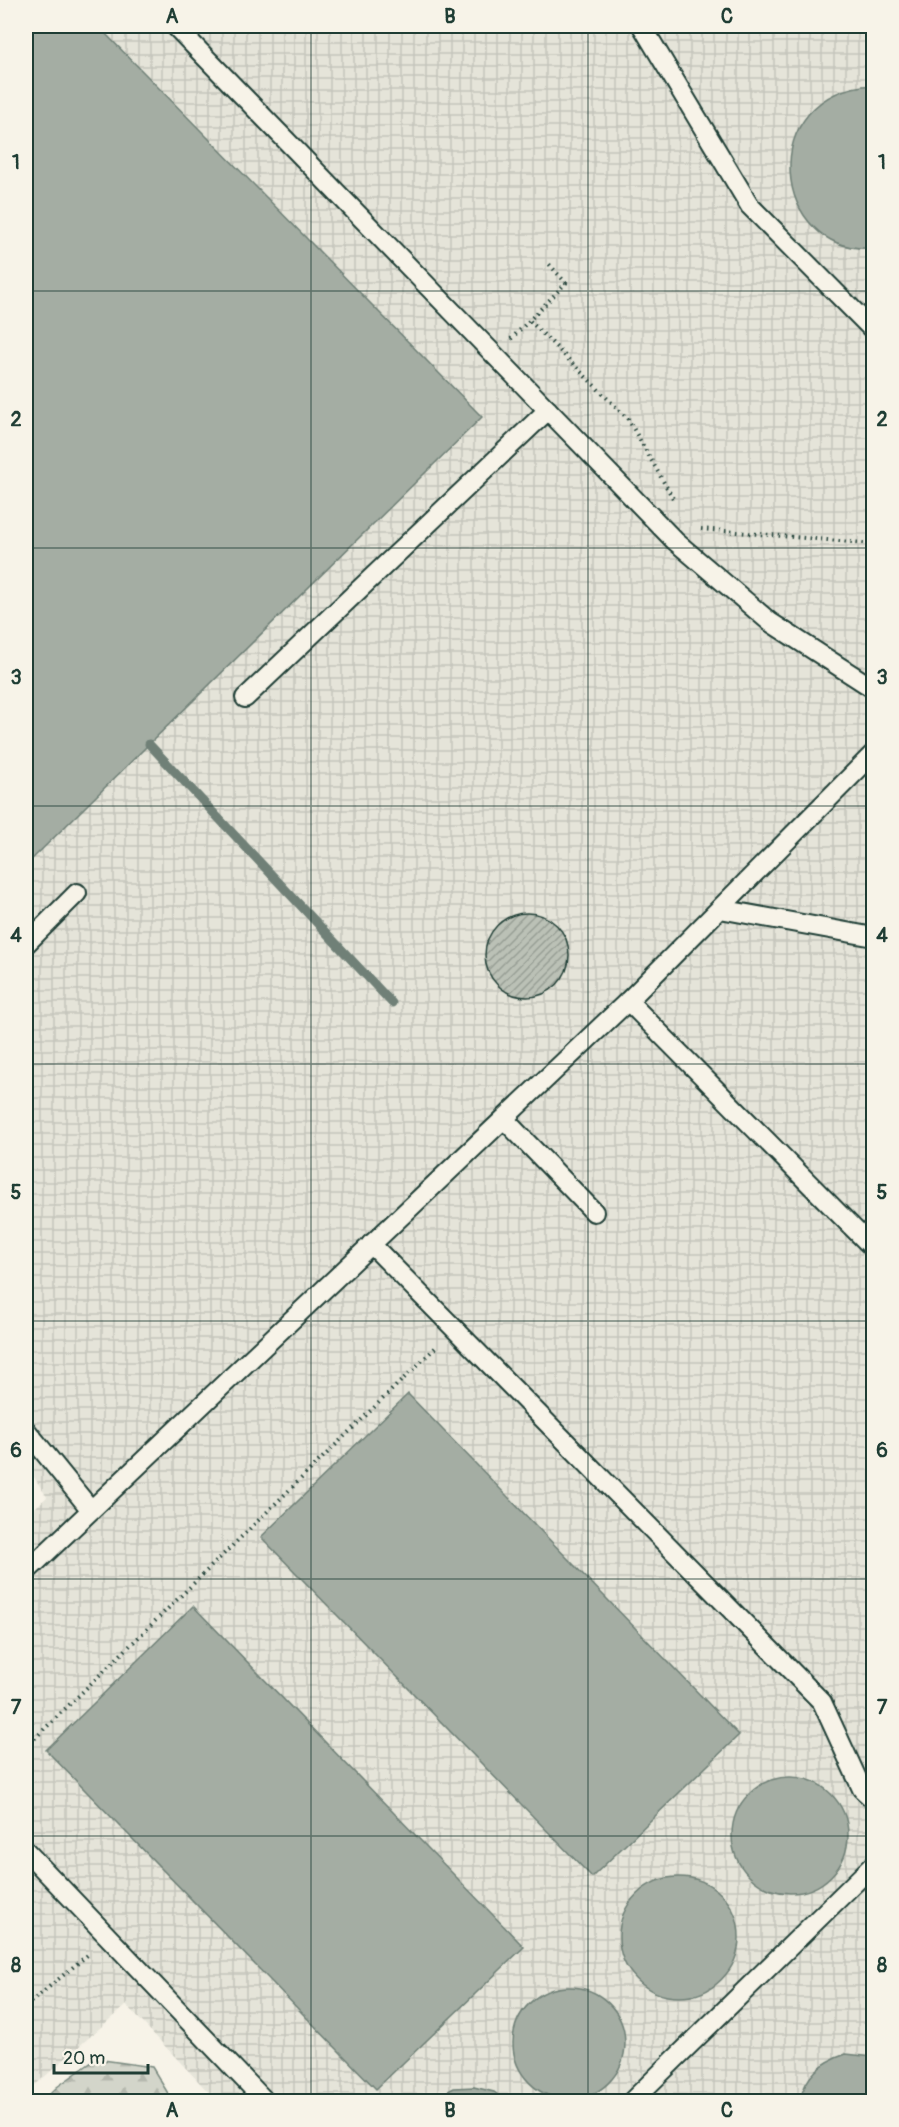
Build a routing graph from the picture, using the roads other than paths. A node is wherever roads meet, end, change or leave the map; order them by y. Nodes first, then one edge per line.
1 (175, 26) edge
2 (642, 26) edge
3 (873, 331) edge
4 (548, 411) junction
5 (873, 689) edge
6 (245, 698) dead end
7 (873, 753) edge
8 (77, 893) dead end
9 (720, 909) junction
10 (866, 936) edge
11 (26, 944) edge
12 (873, 951) edge
13 (628, 1002) junction
14 (504, 1119) junction
15 (594, 1212) dead end
16 (371, 1244) junction
17 (873, 1249) edge
18 (26, 1430) edge
19 (91, 1510) junction
20 (26, 1572) edge
21 (873, 1800) edge
22 (26, 1851) edge
23 (873, 1864) edge
24 (266, 2102) edge
25 (631, 2102) edge

1 - 4 lane
2 - 3 lane
4 - 5 lane
4 - 6 lane
7 - 9 lane
8 - 11 lane
9 - 10 lane
9 - 13 lane
10 - 12 lane
13 - 14 lane
13 - 17 lane
14 - 15 lane
14 - 16 lane
16 - 19 lane
16 - 21 lane
18 - 19 lane
19 - 20 lane
22 - 24 lane
23 - 25 lane

